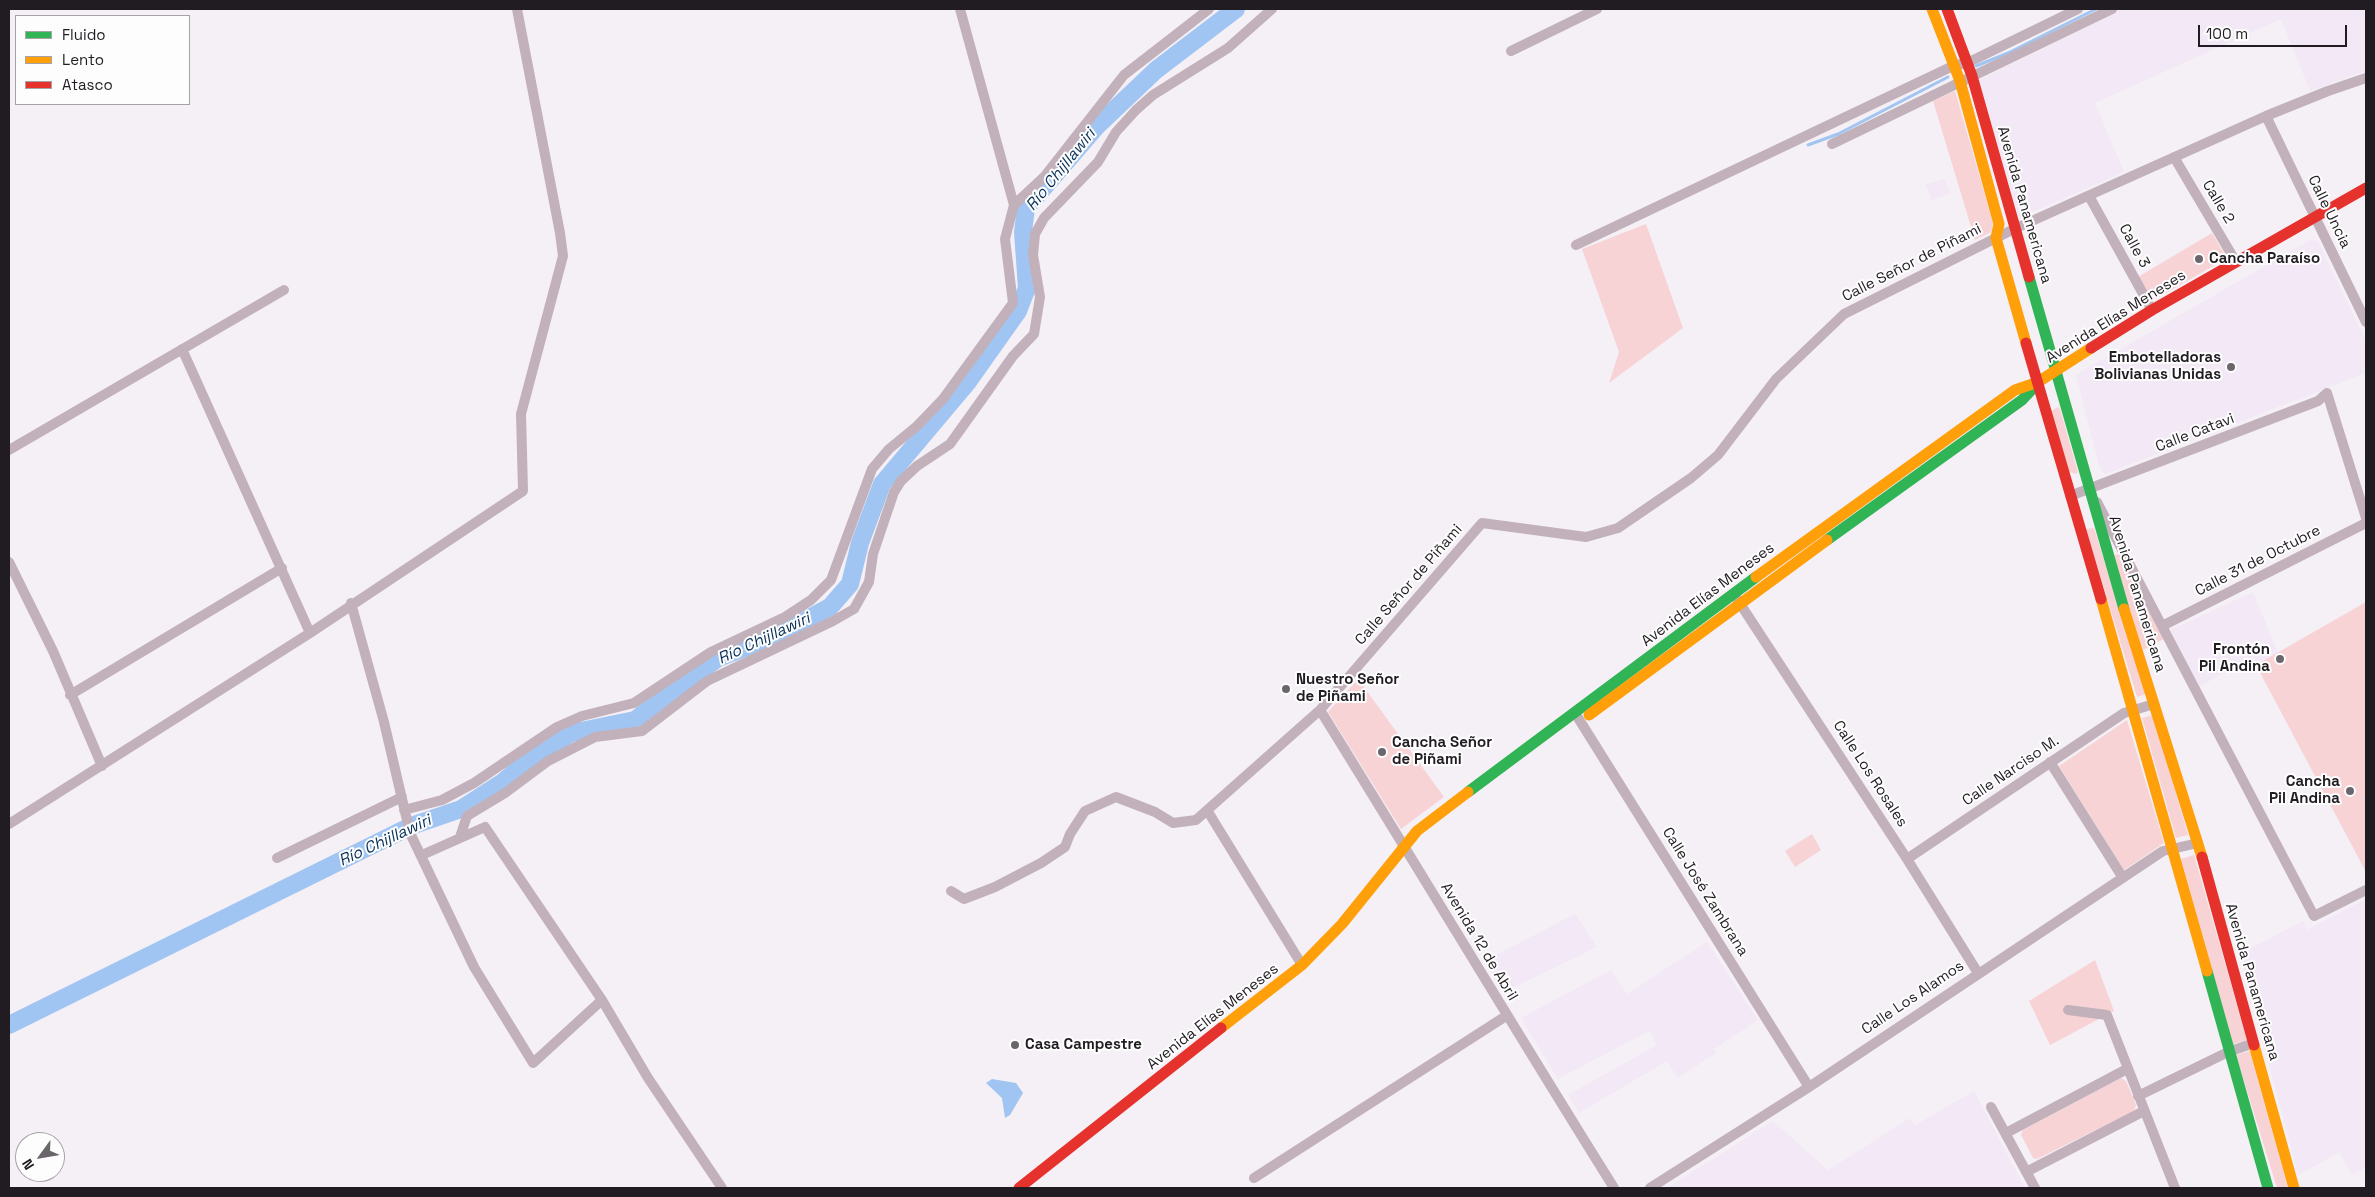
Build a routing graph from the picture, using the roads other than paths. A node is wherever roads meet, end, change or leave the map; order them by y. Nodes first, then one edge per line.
1 (517, 9) edge
2 (960, 9) edge
3 (1209, 9) edge
4 (1272, 9) edge
5 (1597, 9) edge
6 (1932, 9) edge
7 (1947, 9) edge
8 (2078, 9) edge
9 (2112, 9) edge
10 (1511, 51) dead end
11 (1967, 63) junction
12 (1954, 65) junction
13 (1972, 76) junction
14 (2366, 78) edge
15 (1960, 81) junction
16 (2266, 116) junction
17 (1832, 144) dead end
18 (2174, 157) junction
19 (2366, 188) edge
20 (2089, 196) junction
21 (1014, 205) junction
22 (2315, 218) junction
23 (2014, 229) junction
24 (1996, 238) junction
25 (1576, 245) dead end
26 (2236, 262) junction
27 (284, 290) dead end
28 (2152, 310) junction
29 (2366, 322) edge
30 (182, 349) junction
31 (2056, 371) junction
32 (2038, 382) junction
33 (9, 450) edge
34 (2090, 489) junction
35 (2070, 496) junction
36 (2366, 518) edge
37 (2366, 523) edge
38 (9, 562) edge
39 (282, 568) junction
40 (1733, 594) junction
41 (351, 604) junction
42 (1741, 604) junction
43 (2162, 626) junction
44 (310, 633) junction
45 (70, 695) junction
46 (2154, 704) junction
47 (1320, 710) junction
48 (2132, 710) junction
49 (1577, 717) junction
50 (2050, 762) junction
51 (102, 766) junction
52 (402, 796) junction
53 (1207, 810) junction
54 (405, 814) junction
55 (9, 824) edge
56 (460, 837) junction
57 (2198, 843) junction
58 (1405, 847) junction
59 (2173, 849) junction
60 (422, 855) junction
61 (277, 858) dead end
62 (1907, 859) junction
63 (2123, 878) junction
64 (2366, 890) edge
65 (951, 891) dead end
66 (1302, 965) junction
67 (1978, 973) junction
68 (602, 1000) junction
69 (2068, 1010) dead end
70 (1506, 1016) junction
71 (2254, 1043) junction
72 (2228, 1052) junction
73 (2127, 1068) junction
74 (1809, 1087) junction
75 (2138, 1096) junction
76 (1992, 1107) dead end
77 (2144, 1111) junction
78 (2006, 1133) junction
79 (2026, 1172) junction
80 (1254, 1178) dead end
81 (722, 1188) edge
82 (1019, 1188) edge
83 (1614, 1188) edge
84 (1650, 1188) edge
85 (2035, 1188) edge
86 (2175, 1188) edge
87 (2268, 1188) edge
88 (2294, 1188) edge

1 - 41 street
2 - 21 street
3 - 21 street
4 - 56 street
5 - 10 street
6 - 12 main road, Avenida Panamericana
7 - 11 main road, Avenida Panamericana
8 - 11 street
9 - 13 street
11 - 12 street
11 - 13 main road, Avenida Panamericana
12 - 15 main road, Avenida Panamericana
12 - 25 street
13 - 15 street
13 - 23 main road, Avenida Panamericana
14 - 16 street, Calle Señor de Piñami
15 - 17 street
15 - 24 main road, Avenida Panamericana
16 - 18 street, Calle Señor de Piñami
16 - 22 street, Calle Uncia
18 - 20 street, Calle Señor de Piñami
18 - 26 street, Calle 2
19 - 22 main road, Avenida Elías Meneses
20 - 23 street, Calle Señor de Piñami
20 - 28 street, Calle 3
21 - 54 street
22 - 26 main road, Avenida Elías Meneses
22 - 29 street, Calle Uncia
23 - 24 street, Calle Señor de Piñami
23 - 31 main road, Avenida Panamericana
24 - 32 main road, Avenida Panamericana
24 - 47 street, Calle Señor de Piñami
26 - 28 main road, Avenida Elías Meneses
27 - 30 street
28 - 31 main road, Avenida Elías Meneses
30 - 33 street
30 - 39 street
31 - 32 main road, Avenida Elías Meneses
31 - 34 main road, Avenida Panamericana
32 - 35 main road, Avenida Panamericana
32 - 40 main road, Avenida Elías Meneses
32 - 42 main road, Avenida Elías Meneses
34 - 35 street, Calle Catavi
34 - 36 street, Calle Catavi
34 - 43 street
34 - 46 main road, Avenida Panamericana
35 - 48 main road, Avenida Panamericana
37 - 43 street, Calle 31 de Octubre
38 - 45 street
39 - 44 street
39 - 45 street
40 - 42 street, Calle Los Rosales
40 - 49 main road, Avenida Elías Meneses
41 - 44 street
41 - 52 street
42 - 49 main road, Avenida Elías Meneses
42 - 62 street, Calle Los Rosales
43 - 64 street
44 - 51 street
45 - 51 street
46 - 48 street, Calle Narciso M.
46 - 57 main road, Avenida Panamericana
47 - 53 street, Calle Señor de Piñami
47 - 58 street, Avenida 12 de Abril
48 - 50 street, Calle Narciso M.
48 - 59 main road, Avenida Panamericana
49 - 58 main road, Avenida Elías Meneses
49 - 74 street, Calle José Zambrana
50 - 62 street, Calle Narciso M.
50 - 63 street
51 - 55 street
52 - 54 street
52 - 61 street
53 - 65 street, Calle Señor de Piñami
53 - 66 street
54 - 60 street
56 - 60 street
56 - 68 street
57 - 59 street, Calle Los Alamos
57 - 71 main road, Avenida Panamericana
58 - 66 main road, Avenida Elías Meneses
58 - 70 street, Avenida 12 de Abril
59 - 63 street, Calle Los Alamos
59 - 72 main road, Avenida Panamericana
60 - 68 street
62 - 67 street, Calle Los Rosales
63 - 67 street, Calle Los Alamos
66 - 82 main road, Avenida Elías Meneses
67 - 74 street, Calle Los Alamos
68 - 81 street
69 - 73 street
70 - 80 street
70 - 83 street, Avenida 12 de Abril
71 - 72 street
71 - 88 main road, Avenida Panamericana
72 - 75 street
72 - 87 main road, Avenida Panamericana
73 - 75 street
73 - 78 street
74 - 84 street, Calle Los Alamos
75 - 77 street
76 - 78 street
77 - 79 street
77 - 86 street
78 - 79 street
79 - 85 street

